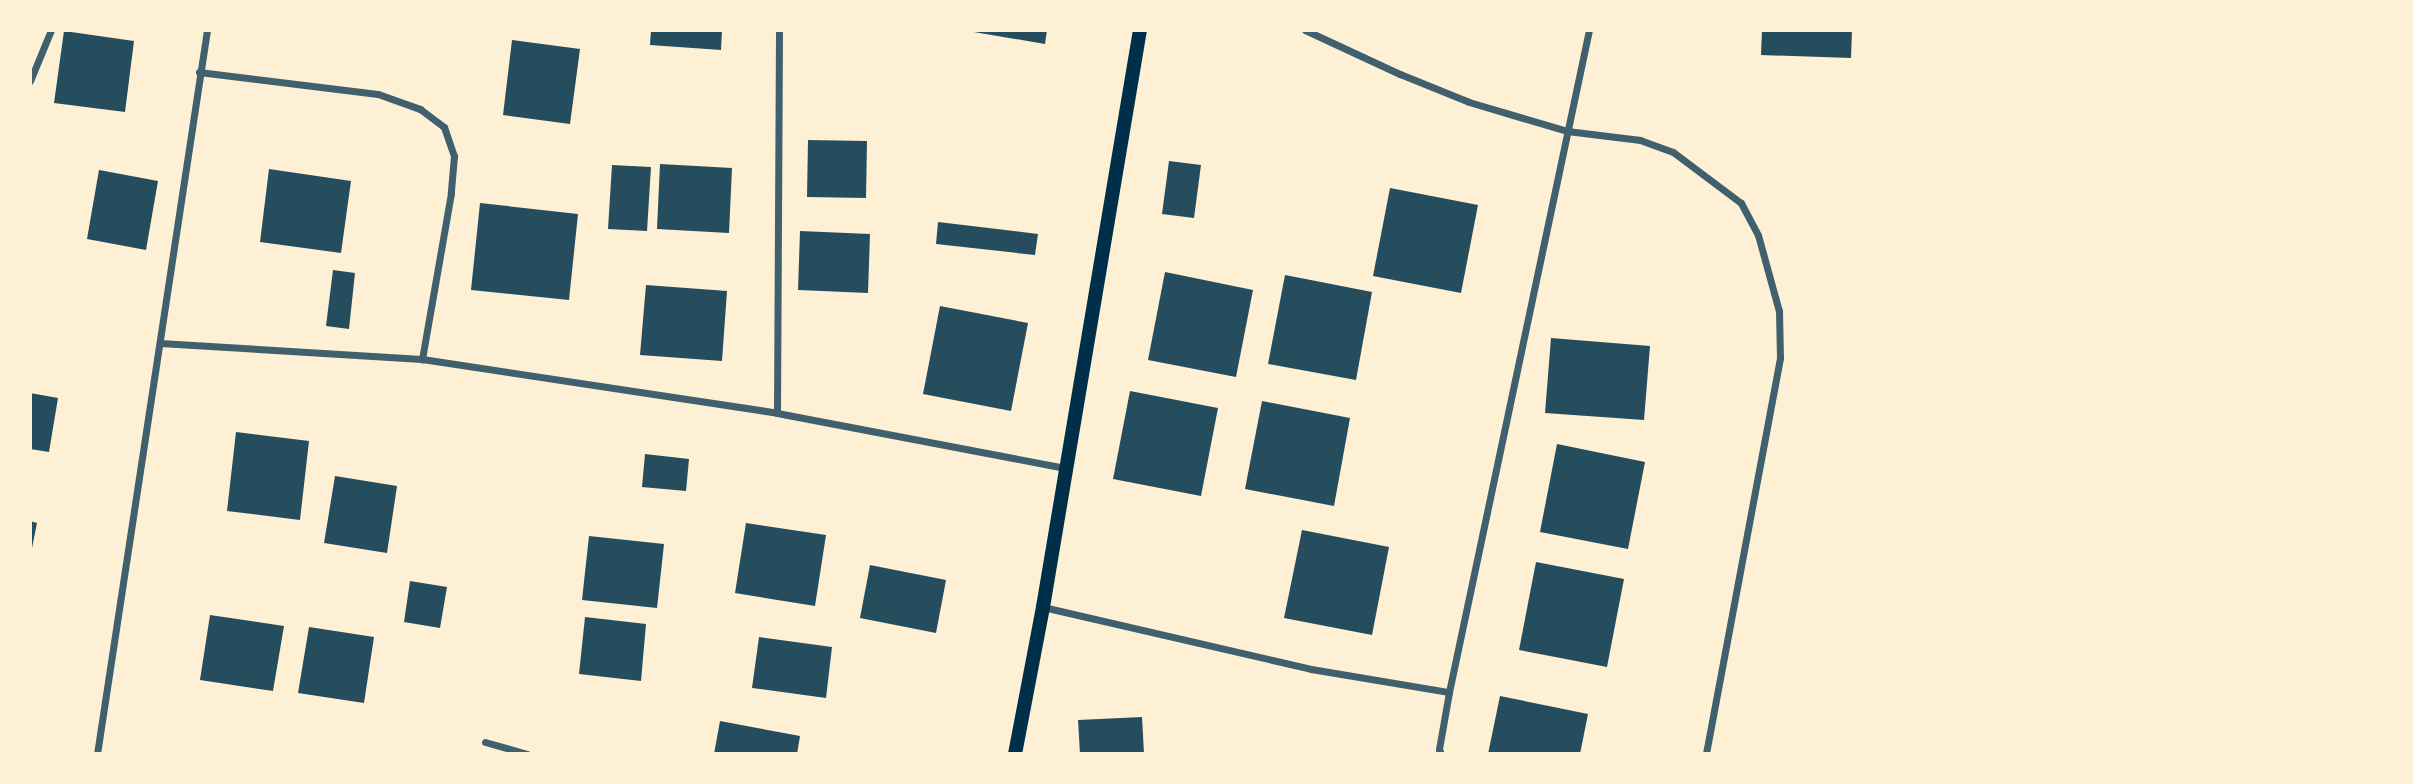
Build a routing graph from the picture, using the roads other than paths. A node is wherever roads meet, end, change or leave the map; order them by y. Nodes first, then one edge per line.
1 (51, 30) edge
2 (207, 30) edge
3 (779, 30) edge
4 (1140, 30) edge
5 (1305, 30) edge
6 (1589, 30) edge
7 (199, 72) junction
8 (30, 80) edge
9 (1567, 131) junction
10 (160, 342) junction
11 (422, 359) junction
12 (777, 413) junction
13 (1064, 468) junction
14 (1044, 607) junction
15 (1449, 692) junction
16 (485, 742) dead end
17 (97, 754) edge
18 (527, 754) edge
19 (1015, 754) edge
20 (1441, 754) edge
21 (1706, 754) edge

1 - 8 street
2 - 7 street
3 - 12 street
4 - 13 main road
5 - 9 street
6 - 9 street
7 - 10 street
7 - 11 street
9 - 15 street
9 - 21 street
10 - 11 street
10 - 17 street
11 - 12 street
12 - 13 street
13 - 14 main road
14 - 15 street
14 - 19 main road
15 - 20 street
16 - 18 street

